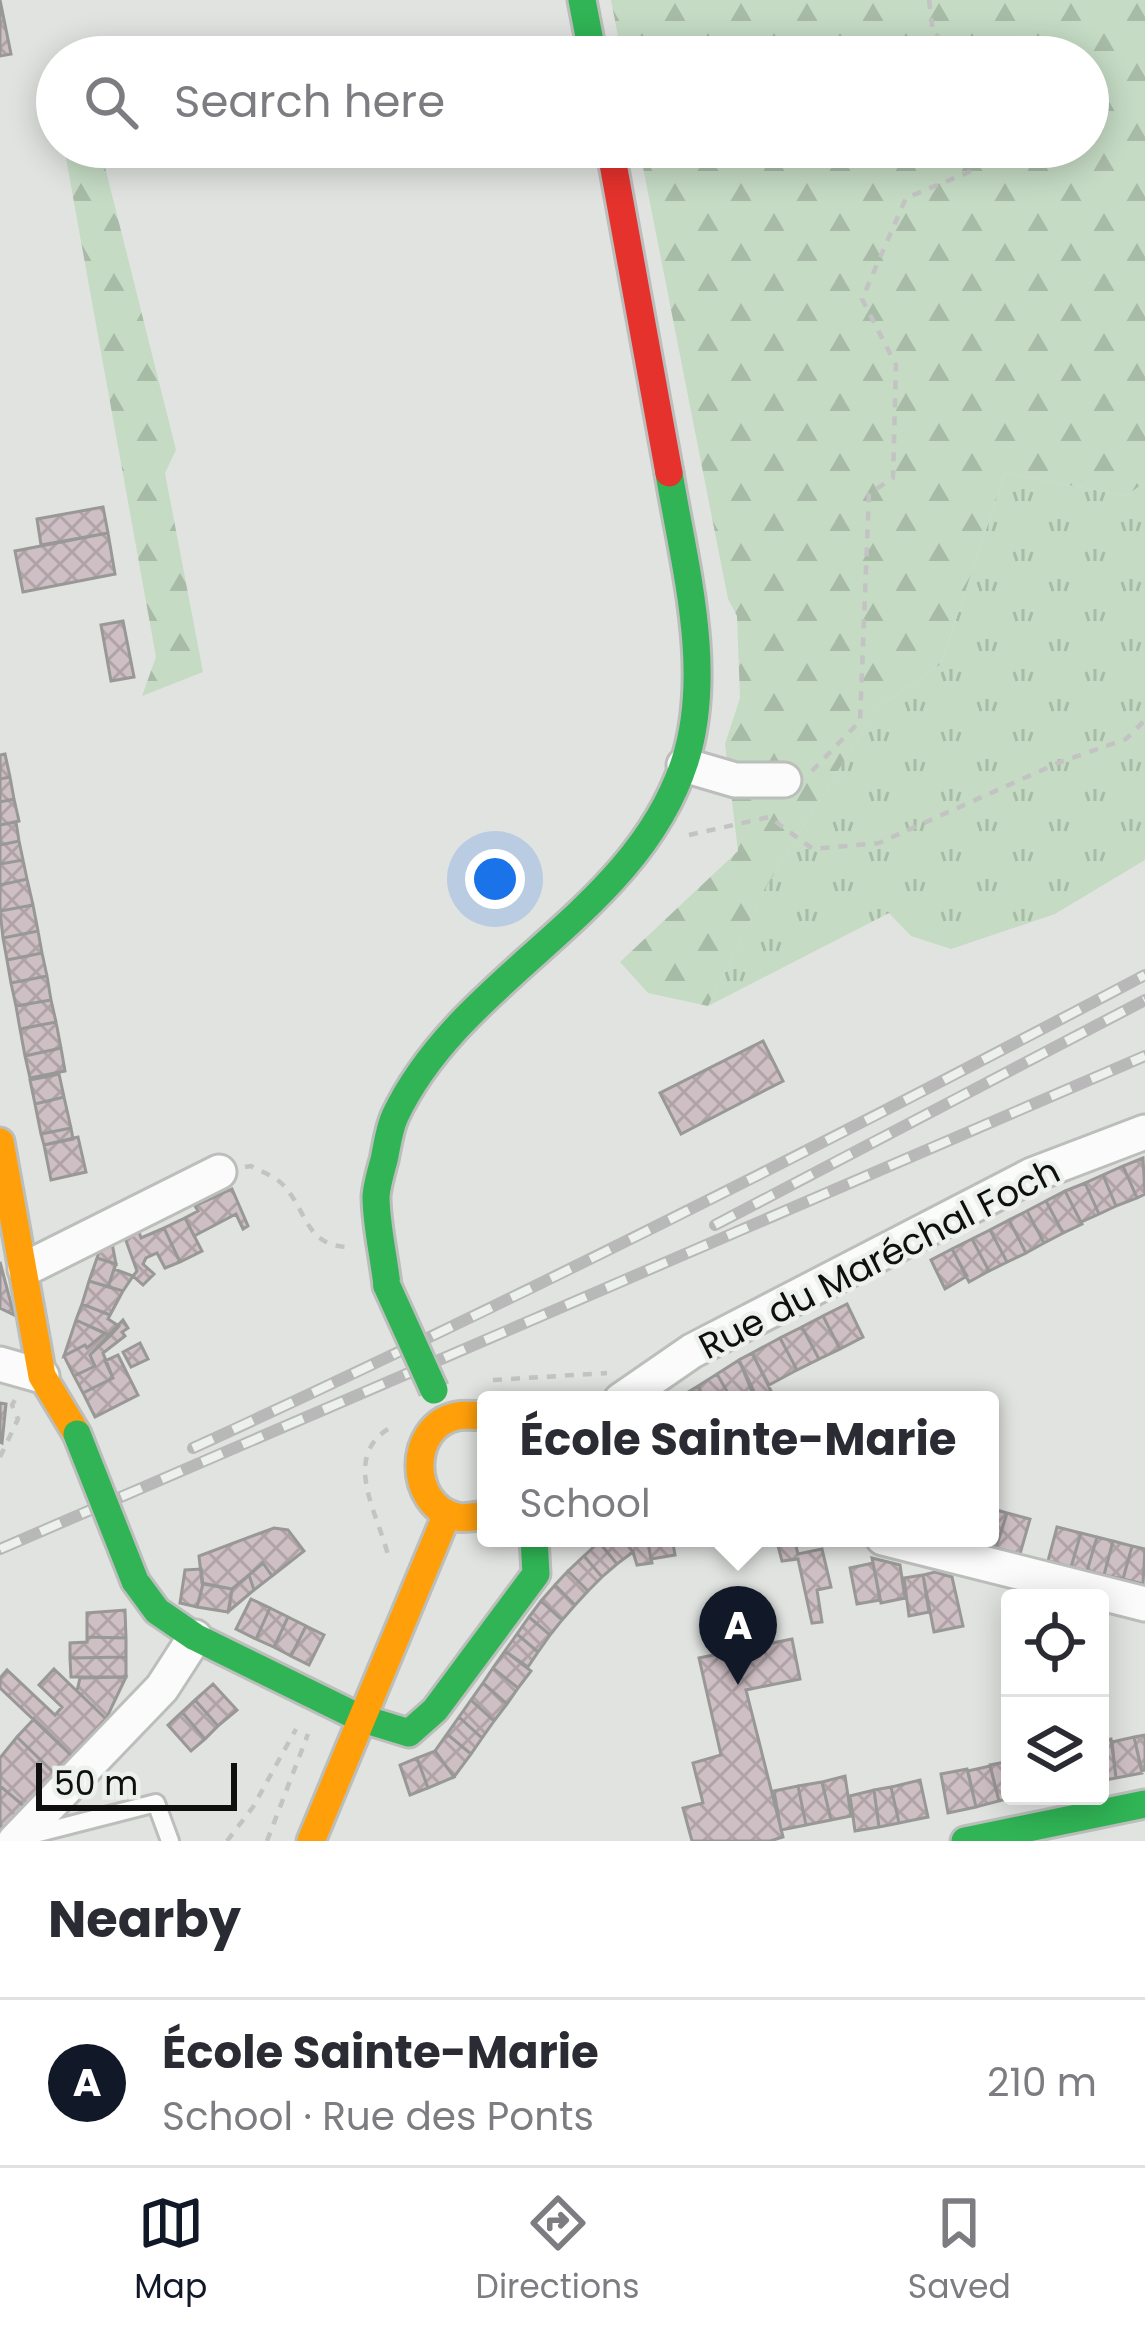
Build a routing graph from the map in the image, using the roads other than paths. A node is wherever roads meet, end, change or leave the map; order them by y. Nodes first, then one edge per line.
1 (582, 0) edge
2 (589, 36) edge
3 (614, 168) edge
4 (684, 765) junction
5 (784, 780) road end
6 (1145, 1132) edge
7 (0, 1142) edge
8 (219, 1172) road end
9 (25, 1269) junction
10 (0, 1364) edge
11 (42, 1376) junction
12 (617, 1386) edge
13 (477, 1414) edge
14 (447, 1418) junction
15 (447, 1514) junction
16 (477, 1516) edge
17 (541, 1547) edge
18 (920, 1547) edge
19 (1145, 1604) edge
20 (195, 1637) junction
21 (360, 1718) junction
22 (1145, 1804) edge
23 (1145, 1826) edge
24 (16, 1840) edge
25 (170, 1841) edge
26 (311, 1841) edge
27 (965, 1841) edge
28 (1077, 1841) edge

1 - 2 street
3 - 4 street
4 - 5 street
4 - 14 street, bridge
6 - 12 street, Rue du Maréchal Foch
7 - 9 street
8 - 9 street
9 - 11 street
10 - 11 street
11 - 20 street, bridge
13 - 14 street
14 - 15 street
15 - 16 street
15 - 21 street
17 - 21 street
18 - 19 street
20 - 21 street
20 - 24 street
21 - 26 street
22 - 27 street
23 - 28 street
24 - 25 lane

